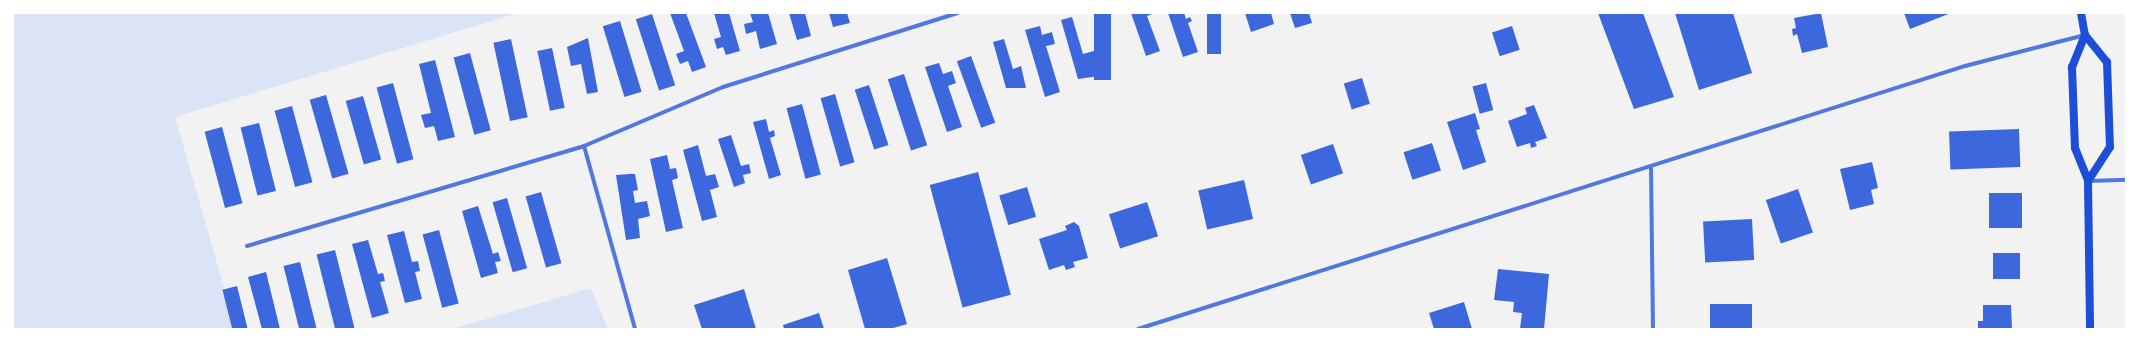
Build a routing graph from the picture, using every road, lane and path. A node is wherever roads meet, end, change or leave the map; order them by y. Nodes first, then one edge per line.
1 (958, 13) edge
2 (2081, 13) edge
3 (2085, 35) junction
4 (584, 146) junction
5 (1651, 167) junction
6 (2126, 180) edge
7 (2088, 181) junction
8 (246, 246) dead end
9 (635, 329) edge
10 (1138, 329) edge
11 (1654, 329) edge
12 (2090, 329) edge

1 - 4 street
2 - 3 main road
3 - 5 street
3 - 7 main road
3 - 7 main road
4 - 8 street
4 - 9 street
5 - 10 street
5 - 11 street
6 - 7 street
7 - 12 main road

